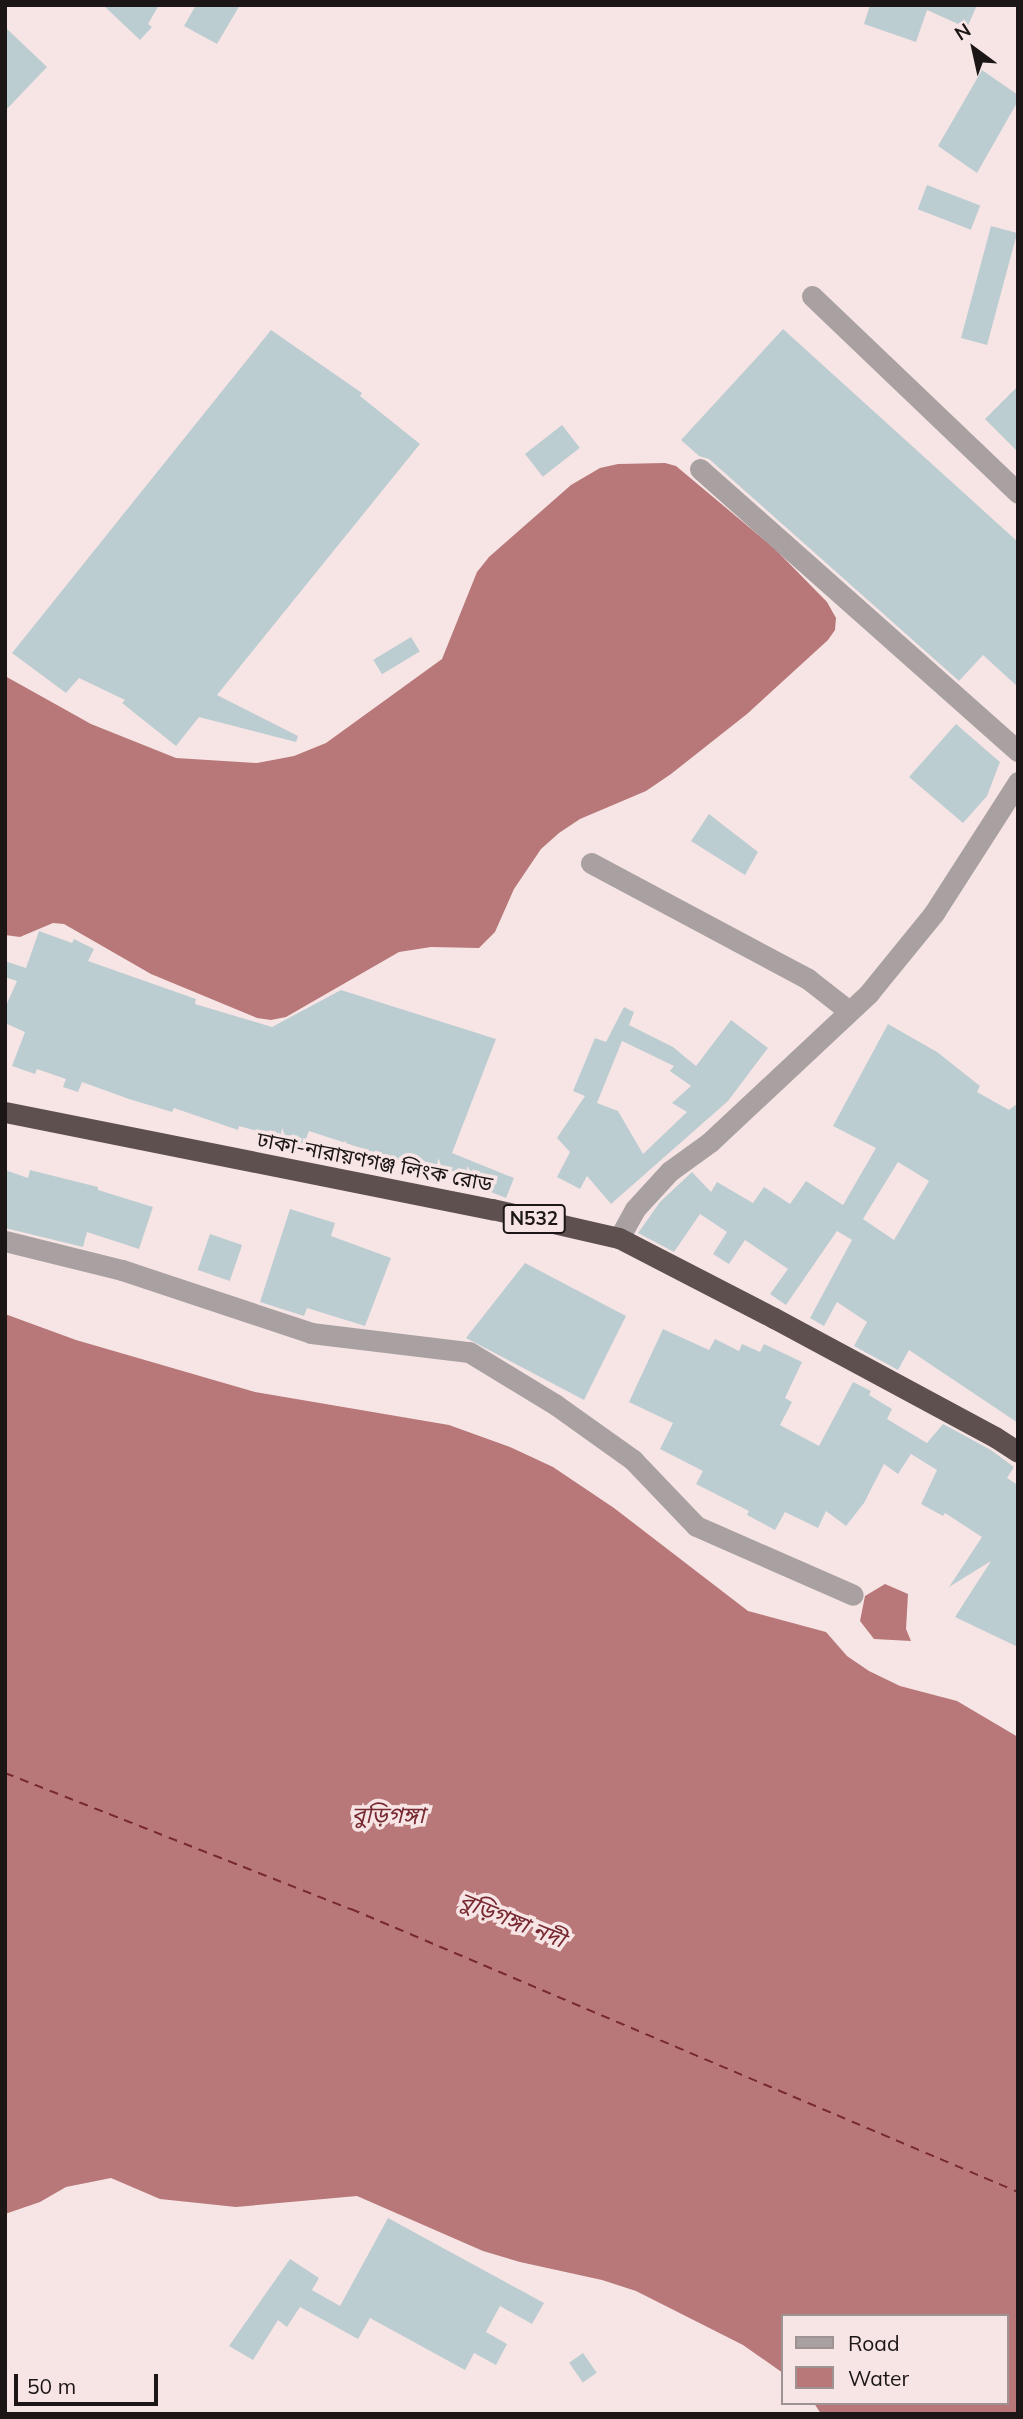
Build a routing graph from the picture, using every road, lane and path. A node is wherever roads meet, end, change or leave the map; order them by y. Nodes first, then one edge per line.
1 (812, 296) dead end
2 (700, 469) dead end
3 (1018, 493) edge
4 (1018, 751) edge
5 (1018, 782) edge
6 (591, 863) dead end
7 (849, 1011) junction
8 (5, 1112) edge
9 (618, 1238) junction
10 (5, 1241) edge
11 (1018, 1452) edge
12 (853, 1595) dead end

1 - 3 street
2 - 4 street
5 - 7 street
6 - 7 street
7 - 9 street
8 - 9 highway, ঢাকা-নারায়ণগঞ্জ লিংক রোড / N532
9 - 11 highway, ঢাকা-নারায়ণগঞ্জ লিংক রোড / N532
10 - 12 street

